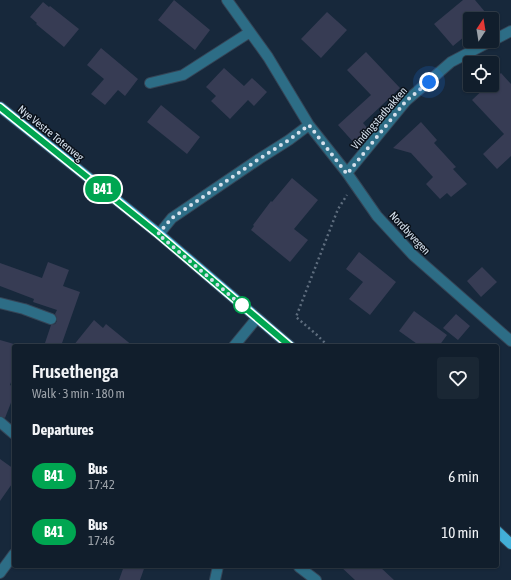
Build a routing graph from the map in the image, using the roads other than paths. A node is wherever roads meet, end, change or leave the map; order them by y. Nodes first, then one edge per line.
1 (227, 0) edge
2 (511, 31) edge
3 (250, 32) junction
4 (499, 37) edge
5 (478, 48) edge
6 (150, 83) dead end
7 (0, 107) edge
8 (309, 125) junction
9 (347, 174) junction
10 (158, 234) junction
11 (0, 303) edge
12 (257, 318) junction
13 (51, 320) dead end
14 (511, 342) edge
15 (236, 344) edge
16 (288, 344) edge
17 (0, 422) edge
18 (12, 432) edge
19 (499, 533) edge
20 (511, 544) edge
21 (12, 557) edge
22 (218, 568) edge
23 (300, 568) edge
24 (0, 573) edge
25 (215, 580) edge
26 (316, 580) edge

1 - 3 street, Nordbyvegen
2 - 4 street, Vindingstadbakken
3 - 6 street
3 - 8 street, Nordbyvegen
5 - 9 street, Vindingstadbakken
7 - 10 main road, Nye Vestre Totenveg
8 - 9 street, Nordbyvegen
8 - 10 street
9 - 14 street, Nordbyvegen
10 - 12 main road, Nye Vestre Totenveg
11 - 13 street
12 - 15 street
12 - 16 main road, Nye Vestre Totenveg
17 - 18 street
19 - 20 main road
21 - 24 street
22 - 25 street
23 - 26 street

